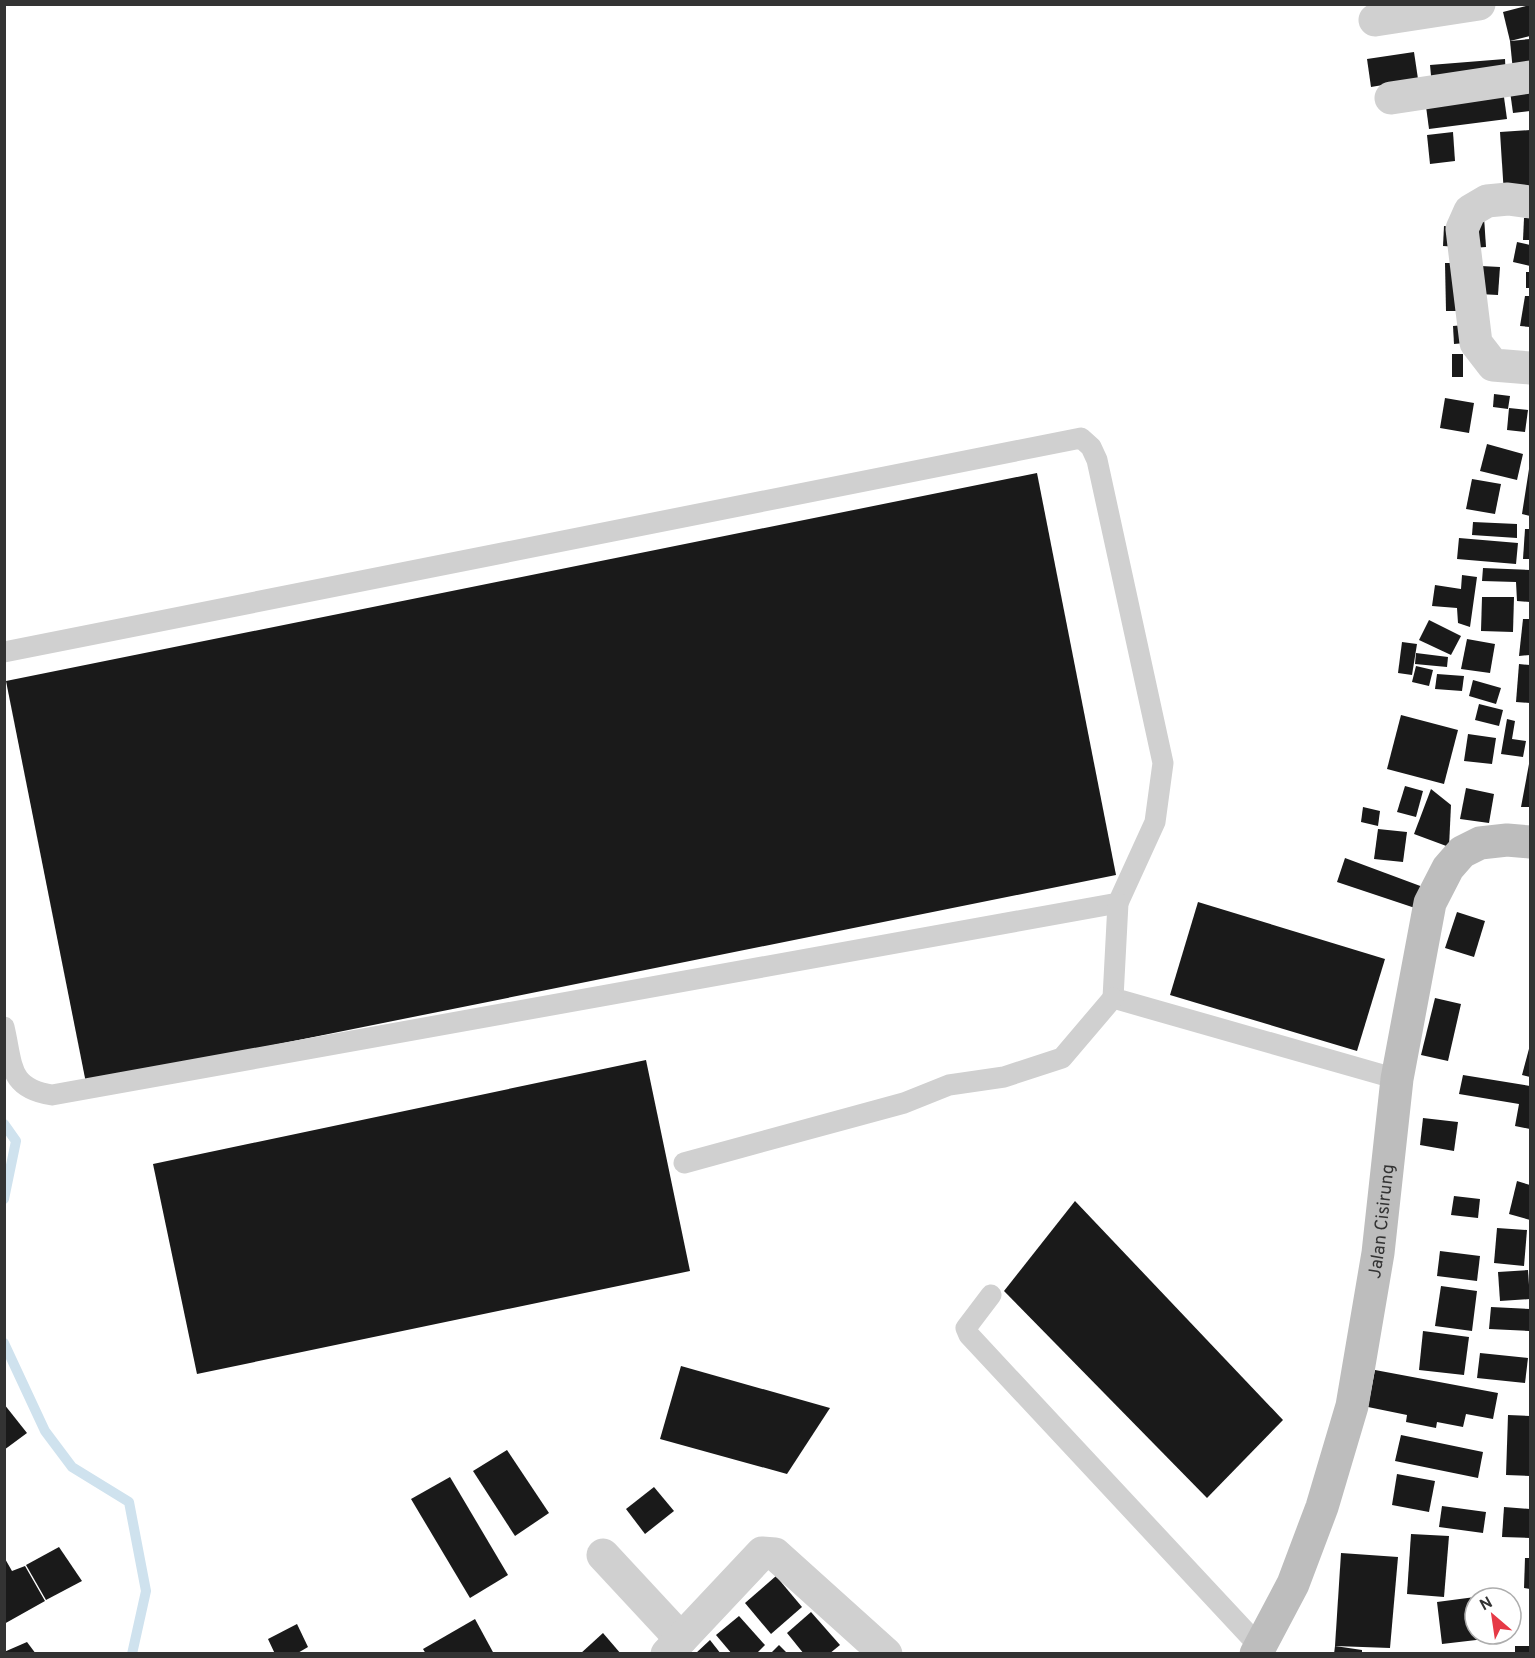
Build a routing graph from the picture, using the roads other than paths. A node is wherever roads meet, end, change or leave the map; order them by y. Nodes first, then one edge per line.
1 (1479, 4) edge
2 (1375, 20) dead end
3 (1530, 77) edge
4 (1391, 98) dead end
5 (1530, 202) edge
6 (1530, 368) edge
7 (4, 652) edge
8 (1530, 842) edge
9 (1118, 903) junction
10 (1113, 998) junction
11 (4, 1027) edge
12 (1397, 1079) junction
13 (684, 1163) dead end
14 (991, 1295) dead end
15 (603, 1555) dead end
16 (674, 1646) edge
17 (1258, 1650) edge
18 (886, 1653) edge

1 - 2 street
3 - 4 street
5 - 6 street
7 - 9 lane
8 - 12 main road, Jalan Cisirung
9 - 10 lane
9 - 11 lane
10 - 12 lane
10 - 13 lane
12 - 17 main road, Jalan Cisirung
14 - 17 lane
15 - 16 street
16 - 18 street

